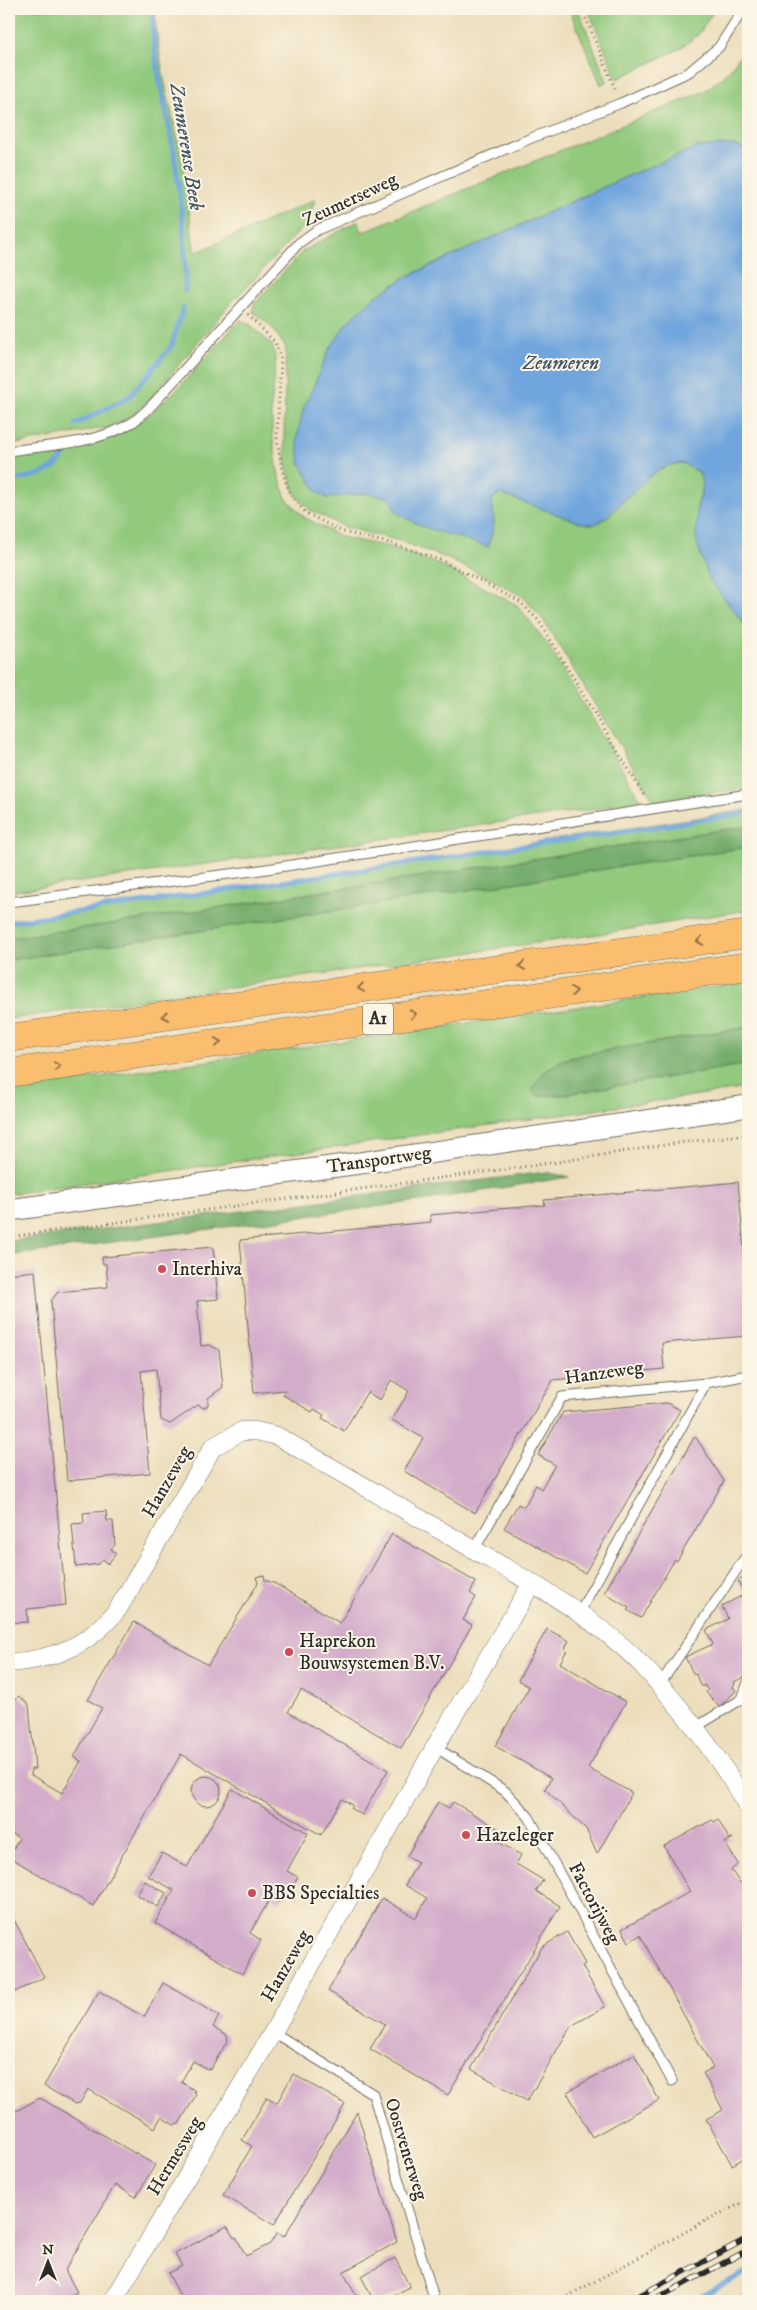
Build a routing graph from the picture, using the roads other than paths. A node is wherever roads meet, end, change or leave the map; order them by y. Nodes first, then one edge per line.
1 (738, 12) edge
2 (9, 451) edge
3 (748, 794) edge
4 (9, 902) edge
5 (748, 934) edge
6 (748, 966) edge
7 (9, 1038) edge
8 (9, 1073) edge
9 (748, 1106) edge
10 (748, 1119) edge
11 (9, 1210) edge
12 (9, 1222) edge
13 (748, 1375) edge
14 (706, 1383) junction
15 (474, 1550) junction
16 (748, 1553) edge
17 (532, 1583) junction
18 (579, 1613) junction
19 (9, 1663) edge
20 (748, 1682) edge
21 (659, 1686) junction
22 (696, 1727) junction
23 (435, 1746) junction
24 (748, 1807) edge
25 (273, 2032) junction
26 (672, 2081) dead end
27 (434, 2298) dead end
28 (113, 2301) edge

1 - 2 lane, Zeumerseweg
3 - 4 lane
5 -> 7 highway, A1
8 -> 6 highway, A1
9 - 11 street, Transportweg
10 - 12 street, Transportweg
13 - 14 lane, Hanzeweg
14 - 15 lane, Hanzeweg
14 - 18 lane
15 - 17 street, Hanzeweg
15 - 19 street, Hanzeweg
16 - 21 lane
17 - 18 street, Hanzeweg
17 - 23 street, Hanzeweg
18 - 21 street, Hanzeweg
20 - 22 lane
21 - 22 street, Hanzeweg
22 - 24 street, Hanzeweg
23 - 25 street, Hanzeweg
23 - 26 lane, Factorijweg
25 - 27 lane, Oostvenerweg
25 - 28 street, Hermesweg

